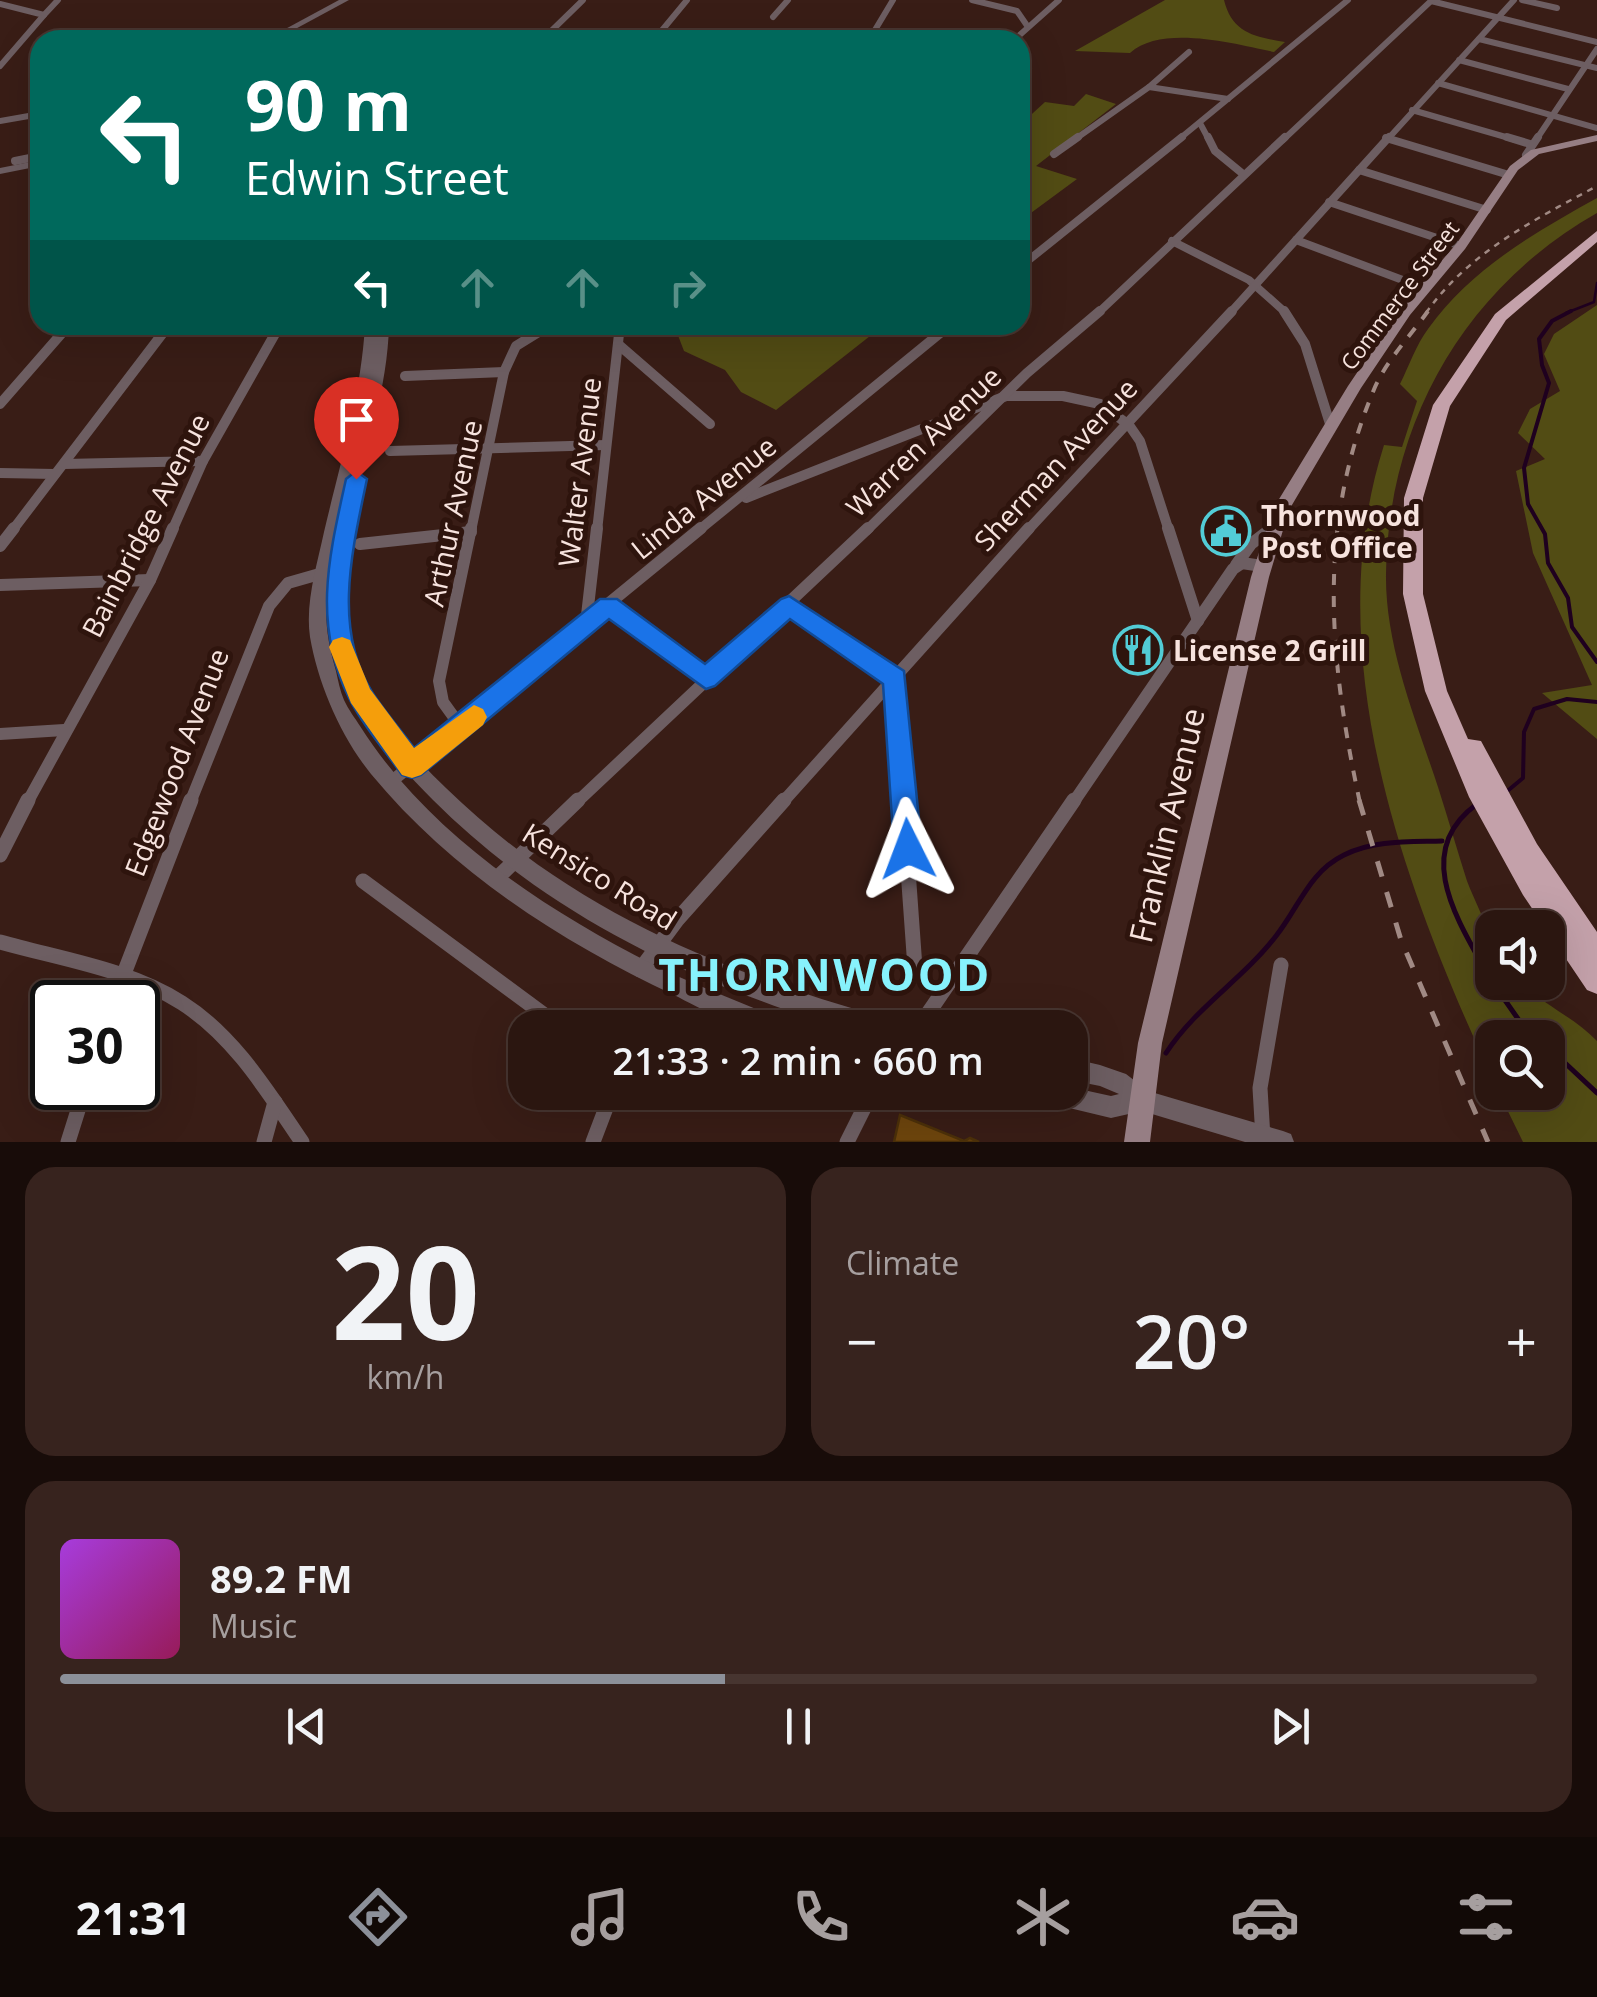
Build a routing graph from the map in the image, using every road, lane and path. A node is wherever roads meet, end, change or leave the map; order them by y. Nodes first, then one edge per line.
1 (345, 0) edge
2 (358, 0) edge
3 (583, 0) edge
4 (688, 0) edge
5 (788, 0) edge
6 (894, 0) edge
7 (972, 0) edge
8 (1059, 0) edge
9 (1348, 0) edge
10 (1431, 0) edge
11 (1518, 0) edge
12 (56, 3) edge
13 (0, 4) edge
14 (1557, 8) dead end
15 (31, 10) junction
16 (44, 16) junction
17 (773, 17) dead end
18 (1498, 18) junction
19 (1028, 27) junction
20 (32, 30) edge
21 (288, 30) edge
22 (301, 30) edge
23 (552, 30) edge
24 (662, 30) edge
25 (875, 30) edge
26 (1025, 30) edge
27 (30, 32) edge
28 (1478, 39) junction
29 (1597, 45) edge
30 (1189, 52) dead end
31 (1459, 60) junction
32 (1586, 65) junction
33 (0, 66) edge
34 (1597, 68) edge
35 (1438, 83) junction
36 (1149, 87) junction
37 (1568, 89) junction
38 (1228, 99) junction
39 (1412, 110) junction
40 (1550, 115) junction
41 (30, 116) edge
42 (0, 121) edge
43 (1201, 125) junction
44 (1597, 128) edge
45 (1386, 138) junction
46 (1597, 138) edge
47 (1528, 149) junction
48 (1054, 154) dead end
49 (30, 160) edge
50 (14, 161) dead end
51 (30, 163) edge
52 (1359, 170) junction
53 (0, 171) edge
54 (1243, 174) junction
55 (1509, 175) junction
56 (1329, 202) junction
57 (1487, 210) junction
58 (1597, 235) edge
59 (1296, 240) junction
60 (1172, 241) junction
61 (1461, 246) junction
62 (1597, 246) edge
63 (1030, 259) edge
64 (1256, 282) junction
65 (1424, 288) junction
66 (60, 335) edge
67 (161, 335) edge
68 (274, 335) edge
69 (371, 335) edge
70 (383, 335) edge
71 (534, 335) edge
72 (617, 335) edge
73 (938, 335) edge
74 (618, 345) junction
75 (504, 372) junction
76 (405, 376) dead end
77 (1006, 396) junction
78 (0, 404) edge
79 (1130, 420) junction
80 (710, 424) dead end
81 (1331, 426) junction
82 (606, 445) junction
83 (491, 448) junction
84 (390, 450) dead end
85 (203, 462) junction
86 (64, 464) junction
87 (0, 473) edge
88 (55, 474) junction
89 (736, 502) junction
90 (1274, 526) junction
91 (471, 532) junction
92 (360, 544) dead end
93 (0, 546) edge
94 (1262, 566) junction
95 (1233, 569) junction
96 (323, 573) junction
97 (150, 580) junction
98 (0, 585) edge
99 (608, 606) junction
100 (789, 606) junction
101 (1198, 621) junction
102 (586, 624) junction
103 (706, 678) junction
104 (895, 678) junction
105 (461, 727) junction
106 (64, 730) junction
107 (0, 734) edge
108 (412, 766) junction
109 (1479, 777) junction
110 (392, 781) junction
111 (1500, 818) junction
112 (0, 856) edge
113 (515, 862) junction
114 (495, 880) junction
115 (363, 881) dead end
116 (0, 942) edge
117 (656, 947) junction
118 (1597, 954) edge
119 (1282, 965) dead end
120 (914, 968) dead end
121 (640, 970) junction
122 (121, 978) junction
123 (1597, 980) edge
124 (539, 1010) edge
125 (735, 1010) edge
126 (823, 1010) edge
127 (930, 1010) edge
128 (1088, 1074) edge
129 (1142, 1100) junction
130 (275, 1102) junction
131 (1088, 1103) edge
132 (79, 1110) edge
133 (605, 1110) edge
134 (863, 1110) edge
135 (1270, 1140) edge
136 (68, 1142) edge
137 (264, 1142) edge
138 (302, 1142) edge
139 (593, 1142) edge
140 (847, 1142) edge
141 (1137, 1142) edge

1 - 21 street
2 - 22 street
3 - 23 street
4 - 24 street
5 - 17 street
6 - 25 street
7 - 19 street
8 - 19 street
9 - 38 street
10 - 18 street
10 - 54 street, Warren Avenue
11 - 14 street
11 - 18 street, Sherman Avenue
12 - 15 street
12 - 16 street
13 - 15 street
15 - 16 street
16 - 20 street
18 - 28 street, Sherman Avenue
18 - 29 street
19 - 26 street
27 - 33 street
28 - 31 street, Sherman Avenue
28 - 32 street
29 - 32 street
30 - 36 street
31 - 35 street, Sherman Avenue
31 - 37 street
32 - 34 street
32 - 37 street
35 - 39 street, Sherman Avenue
35 - 40 street
36 - 38 street
36 - 48 street
37 - 40 street
38 - 43 street
39 - 45 street, Sherman Avenue
39 - 47 street
40 - 44 street
40 - 47 street
41 - 42 street
43 - 54 street
43 - 63 street
45 - 52 street, Sherman Avenue
45 - 55 street
46 - 47 main road
47 - 55 main road, Commerce Street
49 - 50 street
51 - 53 street
52 - 56 street, Sherman Avenue
52 - 57 street
54 - 60 street, Warren Avenue
55 - 57 main road, Commerce Street
56 - 59 street, Sherman Avenue
56 - 61 street
57 - 61 main road, Commerce Street
58 - 109 highway
59 - 64 street, Sherman Avenue
59 - 65 street
60 - 64 street
60 - 77 street, Warren Avenue
61 - 65 main road, Commerce Street
62 - 109 highway
64 - 79 street, Sherman Avenue
64 - 81 street
65 - 81 main road, Commerce Street
66 - 78 street
67 - 86 street
68 - 85 street, Bainbridge Avenue
69 - 96 street
70 - 108 street, Kensico Road
71 - 75 street, Arthur Avenue
72 - 74 street, Walter Avenue
73 - 89 street, Linda Avenue
74 - 80 street
74 - 82 street, Walter Avenue
75 - 76 street
75 - 83 street, Arthur Avenue
77 - 79 street
77 - 89 street
77 - 100 street, Warren Avenue
79 - 101 street
79 - 104 street, Sherman Avenue
81 - 90 main road, Commerce Street
82 - 83 street
82 - 102 street, Walter Avenue
83 - 84 street
83 - 91 street, Arthur Avenue
85 - 86 street
85 - 97 street, Bainbridge Avenue
86 - 88 street
87 - 88 street
88 - 93 street
89 - 99 street, Linda Avenue
90 - 94 main road, Franklin Avenue
90 - 95 street, Commerce Street
91 - 92 street
91 - 105 street, Arthur Avenue
94 - 95 street
94 - 129 main road, Franklin Avenue
95 - 101 street, Commerce Street
96 - 110 street
96 - 122 street, Edgewood Avenue
97 - 98 street
97 - 106 street, Bainbridge Avenue
99 - 102 street, Linda Avenue
99 - 103 street
100 - 103 street, Warren Avenue
100 - 104 street
101 - 127 street, Commerce Street
102 - 105 street, Linda Avenue
103 - 113 street, Warren Avenue
104 - 117 street, Sherman Avenue
104 - 120 street
105 - 108 street, Linda Avenue
106 - 107 street
106 - 112 street, Bainbridge Avenue
108 - 110 street, Linda Avenue
108 - 113 street, Kensico Road
109 - 111 highway
110 - 114 street
111 - 118 highway
111 - 123 highway
113 - 114 street, Warren Avenue
113 - 117 street, Kensico Road
114 - 121 street
115 - 124 street
116 - 122 street
117 - 121 street, Sherman Avenue
117 - 126 street, Kensico Road
119 - 135 street
121 - 125 street
122 - 130 street
128 - 129 street
129 - 131 street
129 - 135 street
129 - 141 main road, Franklin Avenue
130 - 137 street
130 - 138 street
132 - 136 street
133 - 139 street
134 - 140 street

